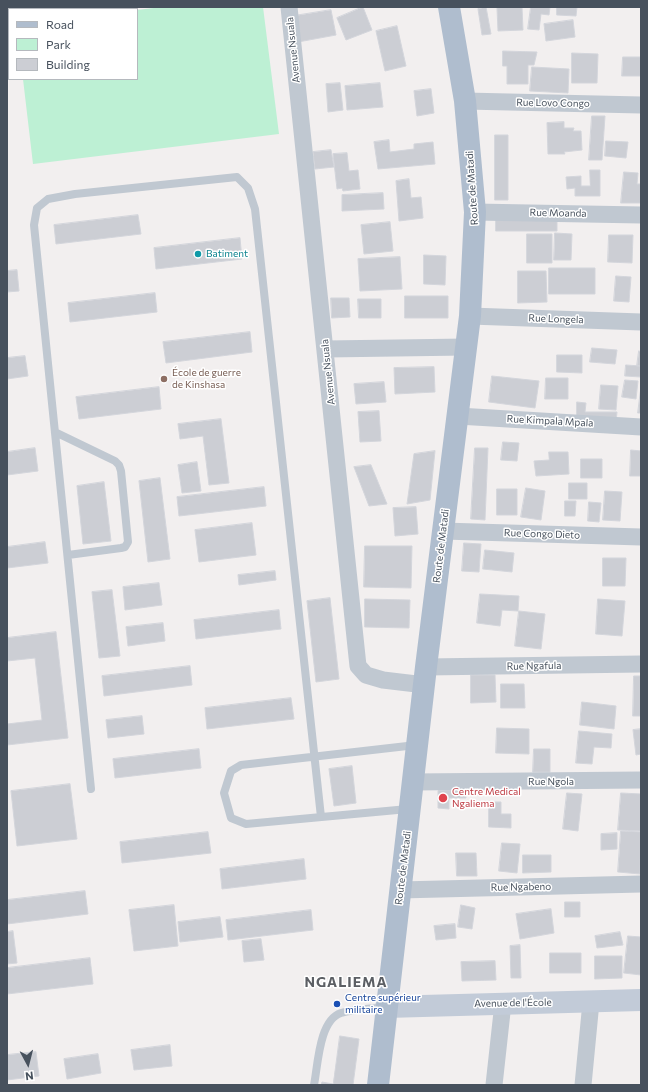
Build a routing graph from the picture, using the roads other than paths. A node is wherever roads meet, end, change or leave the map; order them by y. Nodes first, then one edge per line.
1 (289, 7) edge
2 (449, 7) edge
3 (465, 101) junction
4 (641, 105) edge
5 (476, 212) junction
6 (641, 215) edge
7 (470, 316) junction
8 (641, 322) edge
9 (466, 347) junction
10 (326, 349) junction
11 (458, 416) junction
12 (641, 427) edge
13 (55, 432) junction
14 (443, 531) junction
15 (641, 537) edge
16 (68, 554) junction
17 (641, 664) edge
18 (425, 676) junction
19 (417, 745) junction
20 (315, 757) junction
21 (641, 780) edge
22 (414, 782) junction
23 (92, 789) dead end
24 (410, 809) junction
25 (321, 817) junction
26 (641, 884) edge
27 (400, 890) junction
28 (641, 1000) edge
29 (591, 1002) junction
30 (503, 1003) junction
31 (386, 1007) junction
32 (314, 1085) edge
33 (378, 1085) edge
34 (494, 1085) edge
35 (583, 1085) edge

1 - 10 street, Avenue Nsuala
2 - 3 main road, Route de Matadi
3 - 4 street, Rue Lovo Congo
3 - 5 main road, Route de Matadi
5 - 6 street, Rue Moanda
5 - 7 main road, Route de Matadi
7 - 8 street, Rue Longela
7 - 9 main road, Route de Matadi
9 - 10 street
9 - 11 main road, Route de Matadi
10 - 18 street, Avenue Nsuala
11 - 12 street, Rue Kimpala Mpala
11 - 14 main road, Route de Matadi
13 - 16 lane
13 - 16 lane
13 - 20 lane
14 - 15 street, Rue Congo Dieto
14 - 18 main road, Route de Matadi
16 - 23 lane
17 - 18 street, Rue Ngafula
18 - 19 main road, Route de Matadi
19 - 20 lane
19 - 22 main road, Route de Matadi
20 - 25 lane
20 - 25 lane
21 - 22 street, Rue Ngola
22 - 24 main road, Route de Matadi
24 - 25 lane
24 - 27 main road, Route de Matadi
26 - 27 street, Rue Ngabeno
27 - 31 main road, Route de Matadi
28 - 29 main road, Avenue de l'École
29 - 30 main road, Avenue de l'École
29 - 35 street
30 - 31 main road, Avenue de l'École
30 - 34 street
31 - 32 lane
31 - 33 main road, Route de Matadi

